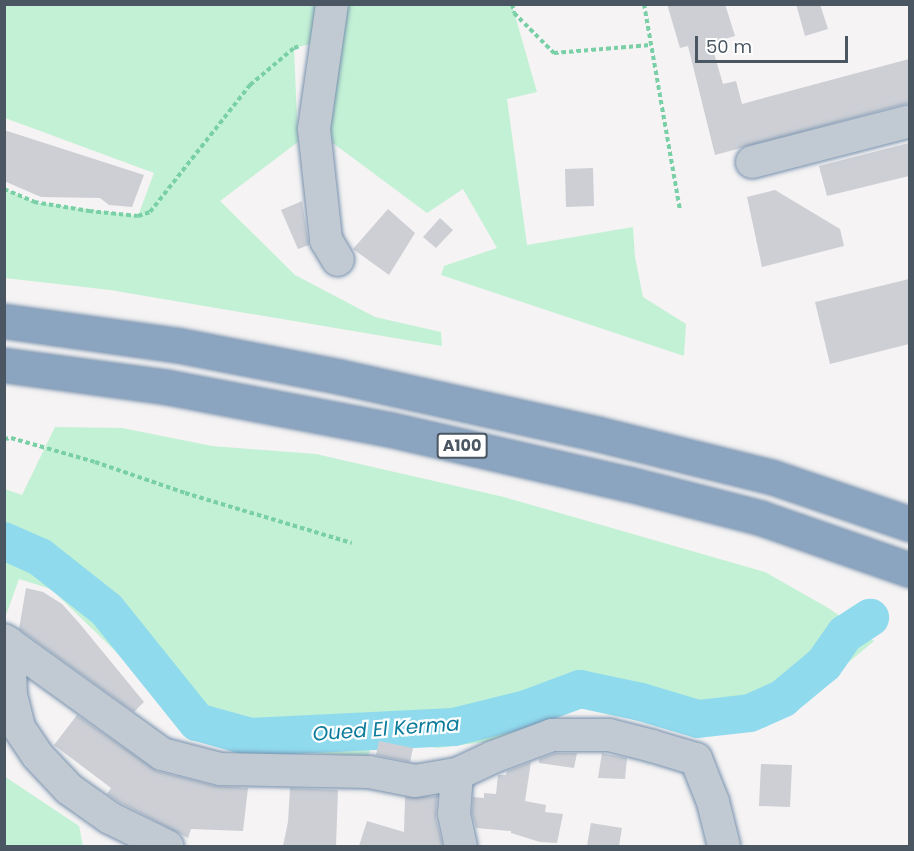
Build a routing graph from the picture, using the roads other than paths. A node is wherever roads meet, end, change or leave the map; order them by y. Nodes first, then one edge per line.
1 (332, 4) edge
2 (909, 121) edge
3 (752, 162) dead end
4 (338, 260) dead end
5 (4, 321) edge
6 (4, 365) edge
7 (909, 524) edge
8 (909, 570) edge
9 (7, 641) edge
10 (458, 774) junction
11 (167, 846) edge
12 (461, 846) edge
13 (724, 846) edge

1 - 4 street
2 - 3 street
5 - 7 highway, A100
6 - 8 highway, A100
9 - 10 street
9 - 11 street
10 - 12 street
10 - 13 street

